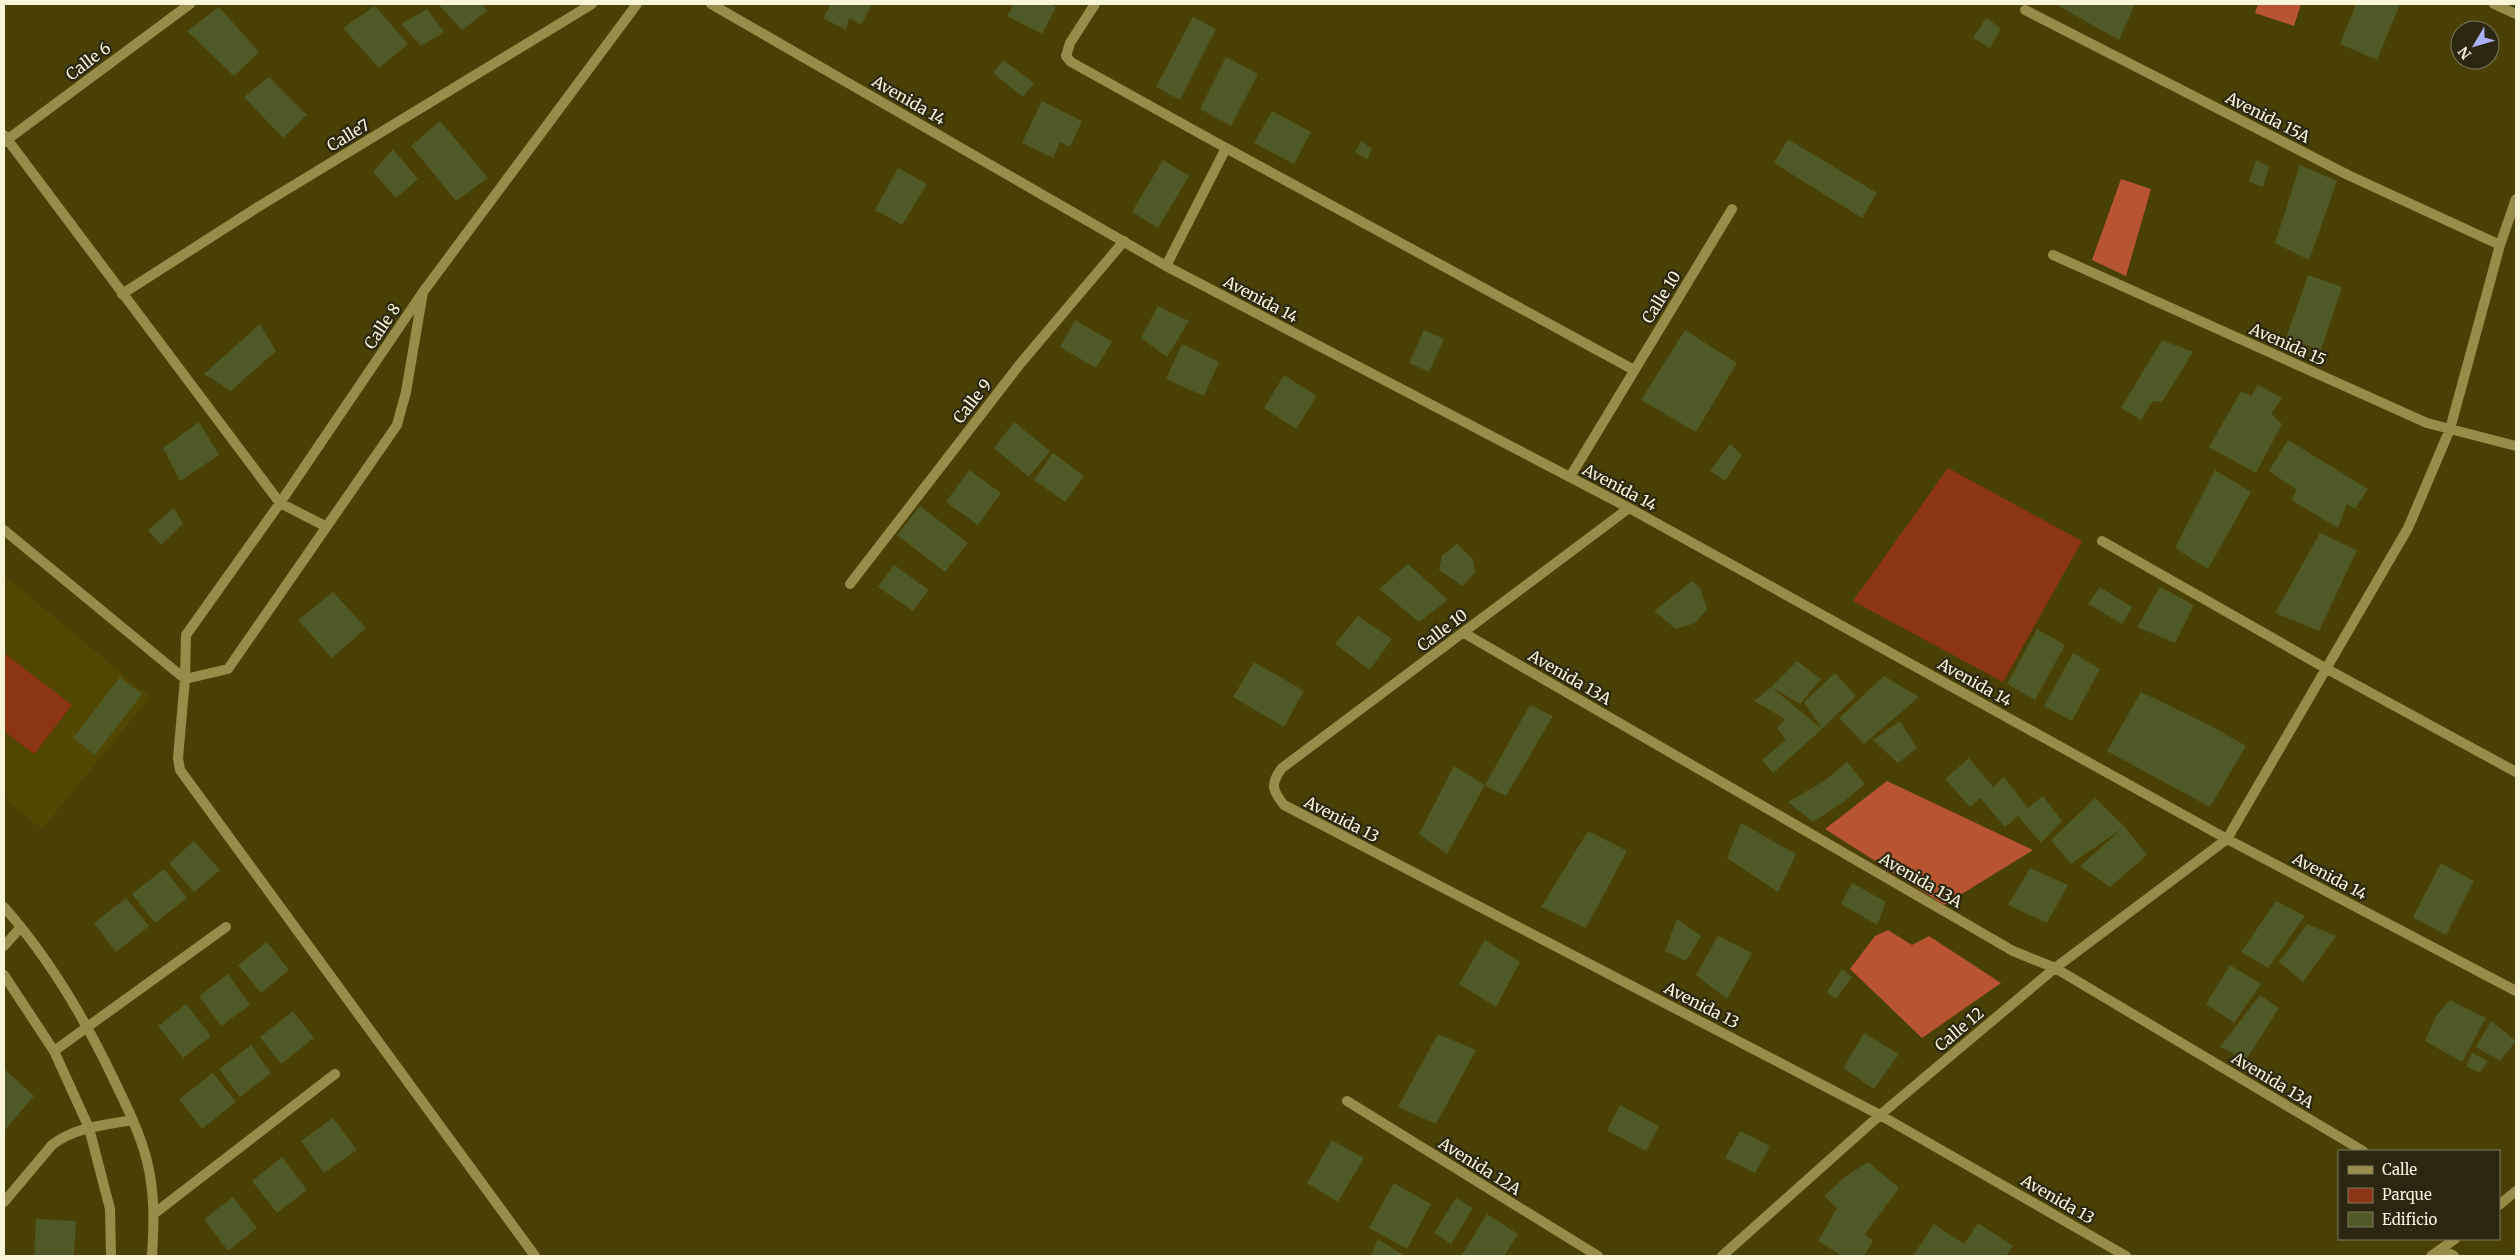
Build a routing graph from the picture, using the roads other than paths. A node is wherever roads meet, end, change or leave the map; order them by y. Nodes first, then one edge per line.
1 (190, 4) edge
2 (592, 4) edge
3 (637, 4) edge
4 (713, 4) edge
5 (1095, 4) edge
6 (2494, 4) edge
7 (2025, 10) dead end
8 (2516, 14) edge
9 (5, 139) edge
10 (1226, 148) junction
11 (2515, 205) edge
12 (1732, 210) dead end
13 (1124, 241) junction
14 (2500, 245) junction
15 (2053, 255) dead end
16 (1166, 266) junction
17 (423, 292) junction
18 (122, 294) junction
19 (1634, 370) junction
20 (2450, 429) junction
21 (2516, 446) edge
22 (1570, 477) junction
23 (280, 503) junction
24 (1629, 508) junction
25 (325, 526) junction
26 (4, 530) edge
27 (2102, 540) dead end
28 (850, 584) dead end
29 (1464, 633) junction
30 (2327, 669) junction
31 (185, 679) junction
32 (2516, 772) edge
33 (1274, 779) joint
34 (2226, 839) junction
35 (4, 907) edge
36 (21, 927) junction
37 (226, 927) dead end
38 (4, 946) edge
39 (2055, 968) junction
40 (4, 975) edge
41 (2516, 991) edge
42 (88, 1027) junction
43 (54, 1051) junction
44 (334, 1074) dead end
45 (1347, 1101) dead end
46 (1880, 1115) junction
47 (133, 1120) junction
48 (89, 1128) junction
49 (2361, 1150) edge
50 (2516, 1191) edge
51 (4, 1202) edge
52 (2500, 1204) edge
53 (155, 1213) junction
54 (2454, 1240) edge
55 (2441, 1249) junction
56 (111, 1256) edge
57 (152, 1256) edge
58 (535, 1256) edge
59 (1598, 1256) edge
60 (1722, 1256) edge
61 (2126, 1256) edge
62 (2431, 1256) edge
63 (2454, 1256) edge

1 - 9 street, Calle 6
2 - 18 street, Calle7
3 - 17 street, Calle 8
4 - 13 street, Avenida 14
5 - 10 street
6 - 8 street
7 - 14 street, Avenida 15A
9 - 18 street
10 - 16 street
10 - 19 street
11 - 14 street
12 - 19 street, Calle 10
13 - 16 street, Avenida 14
13 - 28 street, Calle 9
14 - 20 street
15 - 20 street, Avenida 15
16 - 22 street, Avenida 14
17 - 23 street, Calle 8
17 - 25 street
18 - 23 street
19 - 22 street, Calle 10
20 - 21 street, Avenida 15
20 - 30 street
22 - 24 street, Avenida 14
23 - 25 street
23 - 31 street, Calle 8
24 - 29 street, Calle 10
24 - 34 street, Avenida 14
25 - 31 street
26 - 31 street
27 - 30 street
29 - 33 street, Calle 10
29 - 39 street, Avenida 13A
30 - 32 street
30 - 34 street
31 - 58 street, Calle 8
33 - 46 street, Avenida 13
34 - 39 street, Calle 12
34 - 41 street, Avenida 14
35 - 36 street
36 - 38 street
36 - 42 street
37 - 42 street
39 - 46 street, Calle 12
39 - 49 street, Avenida 13A
40 - 43 street
42 - 43 street
42 - 47 street
43 - 48 street
44 - 53 street
45 - 59 street, Avenida 12A
46 - 60 street, Calle 12
46 - 61 street, Avenida 13
47 - 48 street
47 - 53 street
48 - 51 street
48 - 56 street
50 - 52 street
53 - 57 street
54 - 55 street
55 - 62 street
55 - 63 street

